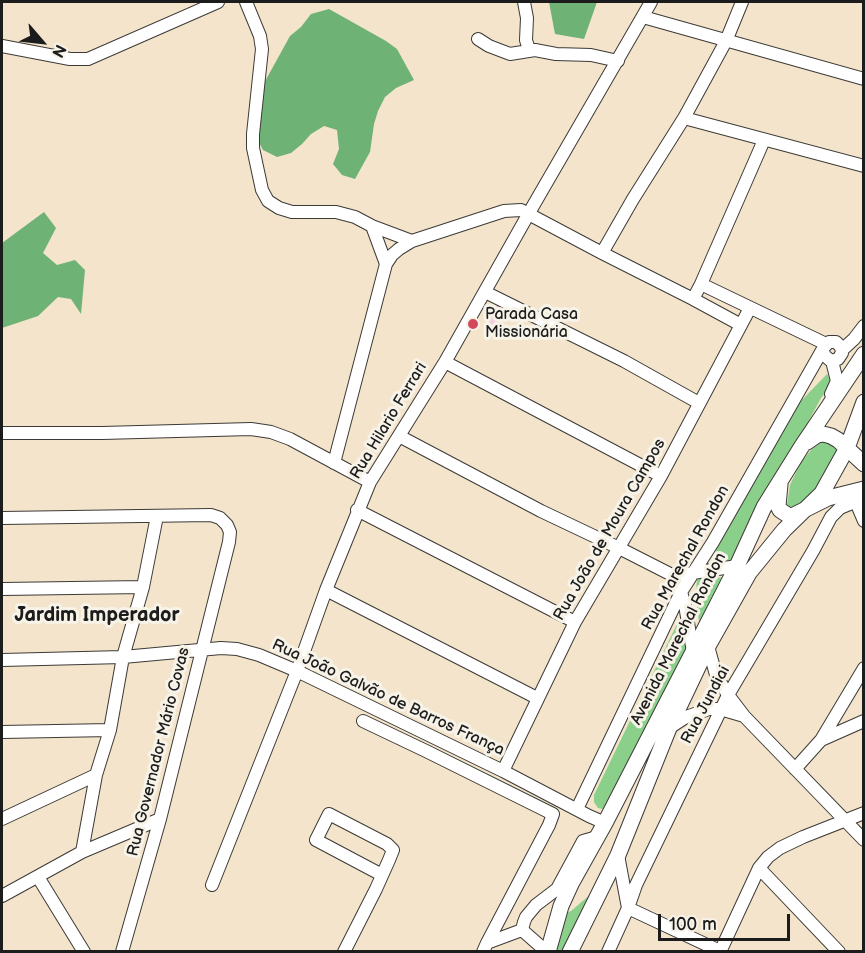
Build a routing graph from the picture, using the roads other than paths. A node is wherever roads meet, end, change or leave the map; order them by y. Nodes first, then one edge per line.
1 (218, 2) edge
2 (246, 2) edge
3 (524, 2) edge
4 (651, 2) edge
5 (742, 2) edge
6 (643, 17) junction
7 (477, 39) dead end
8 (726, 41) junction
9 (2, 46) edge
10 (529, 50) junction
11 (618, 61) junction
12 (864, 79) edge
13 (684, 118) junction
14 (764, 140) junction
15 (864, 166) edge
16 (528, 213) junction
17 (372, 226) junction
18 (412, 241) junction
19 (602, 253) junction
20 (386, 264) junction
21 (701, 284) junction
22 (485, 291) junction
23 (693, 299) junction
24 (750, 308) junction
25 (741, 325) junction
26 (864, 326) edge
27 (825, 347) junction
28 (842, 350) junction
29 (864, 354) edge
30 (832, 361) junction
31 (445, 362) junction
32 (799, 392) junction
33 (864, 402) edge
34 (699, 403) junction
35 (818, 422) junction
36 (2, 433) edge
37 (399, 436) junction
38 (802, 446) junction
39 (847, 448) junction
40 (334, 463) junction
41 (864, 464) edge
42 (661, 476) junction
43 (781, 478) junction
44 (370, 482) junction
45 (861, 496) edge
46 (357, 510) junction
47 (806, 510) junction
48 (157, 516) junction
49 (2, 518) edge
50 (864, 521) edge
51 (619, 548) junction
52 (737, 566) junction
53 (693, 574) junction
54 (674, 576) junction
55 (143, 587) junction
56 (2, 589) edge
57 (326, 590) junction
58 (681, 592) junction
59 (575, 622) junction
60 (688, 623) junction
61 (666, 625) junction
62 (708, 646) junction
63 (202, 650) junction
64 (693, 652) junction
65 (123, 657) junction
66 (2, 660) edge
67 (864, 668) edge
68 (297, 671) junction
69 (742, 671) junction
70 (716, 675) junction
71 (728, 695) junction
72 (537, 698) junction
73 (720, 709) junction
74 (698, 712) junction
75 (744, 716) junction
76 (363, 721) dead end
77 (864, 722) edge
78 (669, 728) junction
79 (110, 730) junction
80 (2, 732) edge
81 (821, 740) junction
82 (704, 742) junction
83 (795, 770) junction
84 (503, 771) junction
85 (96, 775) junction
86 (577, 809) junction
87 (864, 813) edge
88 (2, 819) edge
89 (160, 819) junction
90 (844, 821) junction
91 (605, 822) junction
92 (597, 837) junction
93 (864, 840) edge
94 (621, 849) junction
95 (82, 852) junction
96 (759, 868) junction
97 (382, 875) junction
98 (38, 877) junction
99 (572, 882) junction
100 (212, 885) dead end
101 (557, 889) junction
102 (2, 896) edge
103 (628, 908) junction
104 (522, 930) junction
105 (485, 947) edge
106 (541, 950) edge
107 (84, 951) edge
108 (122, 951) edge
109 (344, 951) edge
110 (570, 951) edge
111 (608, 951) edge
112 (721, 951) edge
113 (839, 951) edge

1 - 9 street
2 - 17 street
3 - 10 street
4 - 6 street, Rua Hilario Ferrari
5 - 8 street
6 - 8 street
6 - 11 street, Rua Hilario Ferrari
7 - 10 street
8 - 12 street
8 - 13 street
10 - 11 street
11 - 16 street, Rua Hilario Ferrari
13 - 14 street
13 - 19 street
14 - 15 street
14 - 21 street
16 - 18 street
16 - 19 street
16 - 22 street, Rua Hilario Ferrari
17 - 18 street
17 - 20 street
18 - 20 street
19 - 23 street
20 - 40 street
21 - 23 street
21 - 24 street
22 - 31 street, Rua Hilario Ferrari
22 - 34 street
23 - 25 street
24 - 25 street, Rua João de Moura Campos
24 - 27 street
25 - 34 street, Rua João de Moura Campos
26 - 28 street
27 - 28 street
27 - 30 street
27 - 32 street, Rua Marechal Rondon
28 - 30 street
29 - 35 main road, Avenida Marechal Rondon
30 - 32 street
30 - 35 street
31 - 37 street, Rua Hilario Ferrari
31 - 42 street
32 - 53 street, Rua Marechal Rondon
33 - 39 main road, Avenida Marechal Rondon
34 - 42 street, Rua João de Moura Campos
35 - 38 main road, Avenida Marechal Rondon
36 - 40 street
37 - 44 street, Rua Hilario Ferrari
37 - 51 street
38 - 39 main road
38 - 43 main road, Avenida Marechal Rondon
39 - 41 main road
39 - 47 main road, Avenida Marechal Rondon
40 - 44 street
42 - 51 street, Rua João de Moura Campos
43 - 47 main road
43 - 52 main road, Avenida Marechal Rondon
44 - 46 street, Rua Hilario Ferrari
45 - 47 main road
45 - 50 street
45 - 69 street, Rua Jundiai
46 - 57 street, Rua Hilario Ferrari
46 - 59 street
47 - 62 main road, Avenida Marechal Rondon
48 - 49 street
48 - 55 street
48 - 63 street, Rua Governador Mário Covas
51 - 54 street
51 - 59 street, Rua João de Moura Campos
52 - 53 street
52 - 64 main road, Avenida Marechal Rondon
53 - 54 street
53 - 58 street, Rua Marechal Rondon
54 - 58 street
55 - 56 street
55 - 65 street
57 - 68 street, Rua Hilario Ferrari
57 - 72 street
58 - 60 street
58 - 61 street, Rua Marechal Rondon
59 - 72 street, Rua João de Moura Campos
60 - 61 street
60 - 64 street
61 - 86 street, Rua Marechal Rondon
62 - 70 street
62 - 78 main road, Avenida Marechal Rondon
63 - 65 street, Rua João Galvão de Barros França
63 - 68 street, Rua João Galvão de Barros França
63 - 89 street, Rua Governador Mário Covas
64 - 91 main road, Avenida Marechal Rondon
65 - 66 street, Rua João Galvão de Barros França
65 - 79 street
67 - 81 street
68 - 84 street, Rua João Galvão de Barros França
68 - 100 street, Rua Hilario Ferrari
69 - 70 street
69 - 71 street, Rua Jundiai
70 - 71 street
71 - 73 street, Rua Jundiai
71 - 75 street
72 - 84 street, Rua João de Moura Campos
73 - 74 street
73 - 75 street
73 - 82 street, Rua Jundiai
74 - 78 street
74 - 82 street
75 - 83 street
76 - 105 street
77 - 81 street
78 - 94 main road, Avenida Marechal Rondon
79 - 80 street
79 - 85 street
81 - 83 street
82 - 103 street, Rua Jundiai
83 - 90 street
84 - 86 street, Rua João Galvão de Barros França
85 - 88 street
85 - 95 street
86 - 91 street, Rua João Galvão de Barros França
87 - 90 street
89 - 95 street
89 - 108 street, Rua Governador Mário Covas
90 - 93 street
90 - 96 street
91 - 92 main road, Avenida Marechal Rondon
91 - 94 main road
92 - 94 main road
92 - 99 main road, Avenida Marechal Rondon
92 - 101 street
94 - 103 street
94 - 110 main road, Avenida Marechal Rondon
95 - 98 street
96 - 112 street
96 - 113 street
97 - 97 street
97 - 109 street
98 - 102 street
98 - 107 street
99 - 101 street
99 - 106 main road, Avenida Marechal Rondon
101 - 104 street
103 - 111 street, Rua Jundiai
103 - 112 street
104 - 105 street
104 - 106 street

